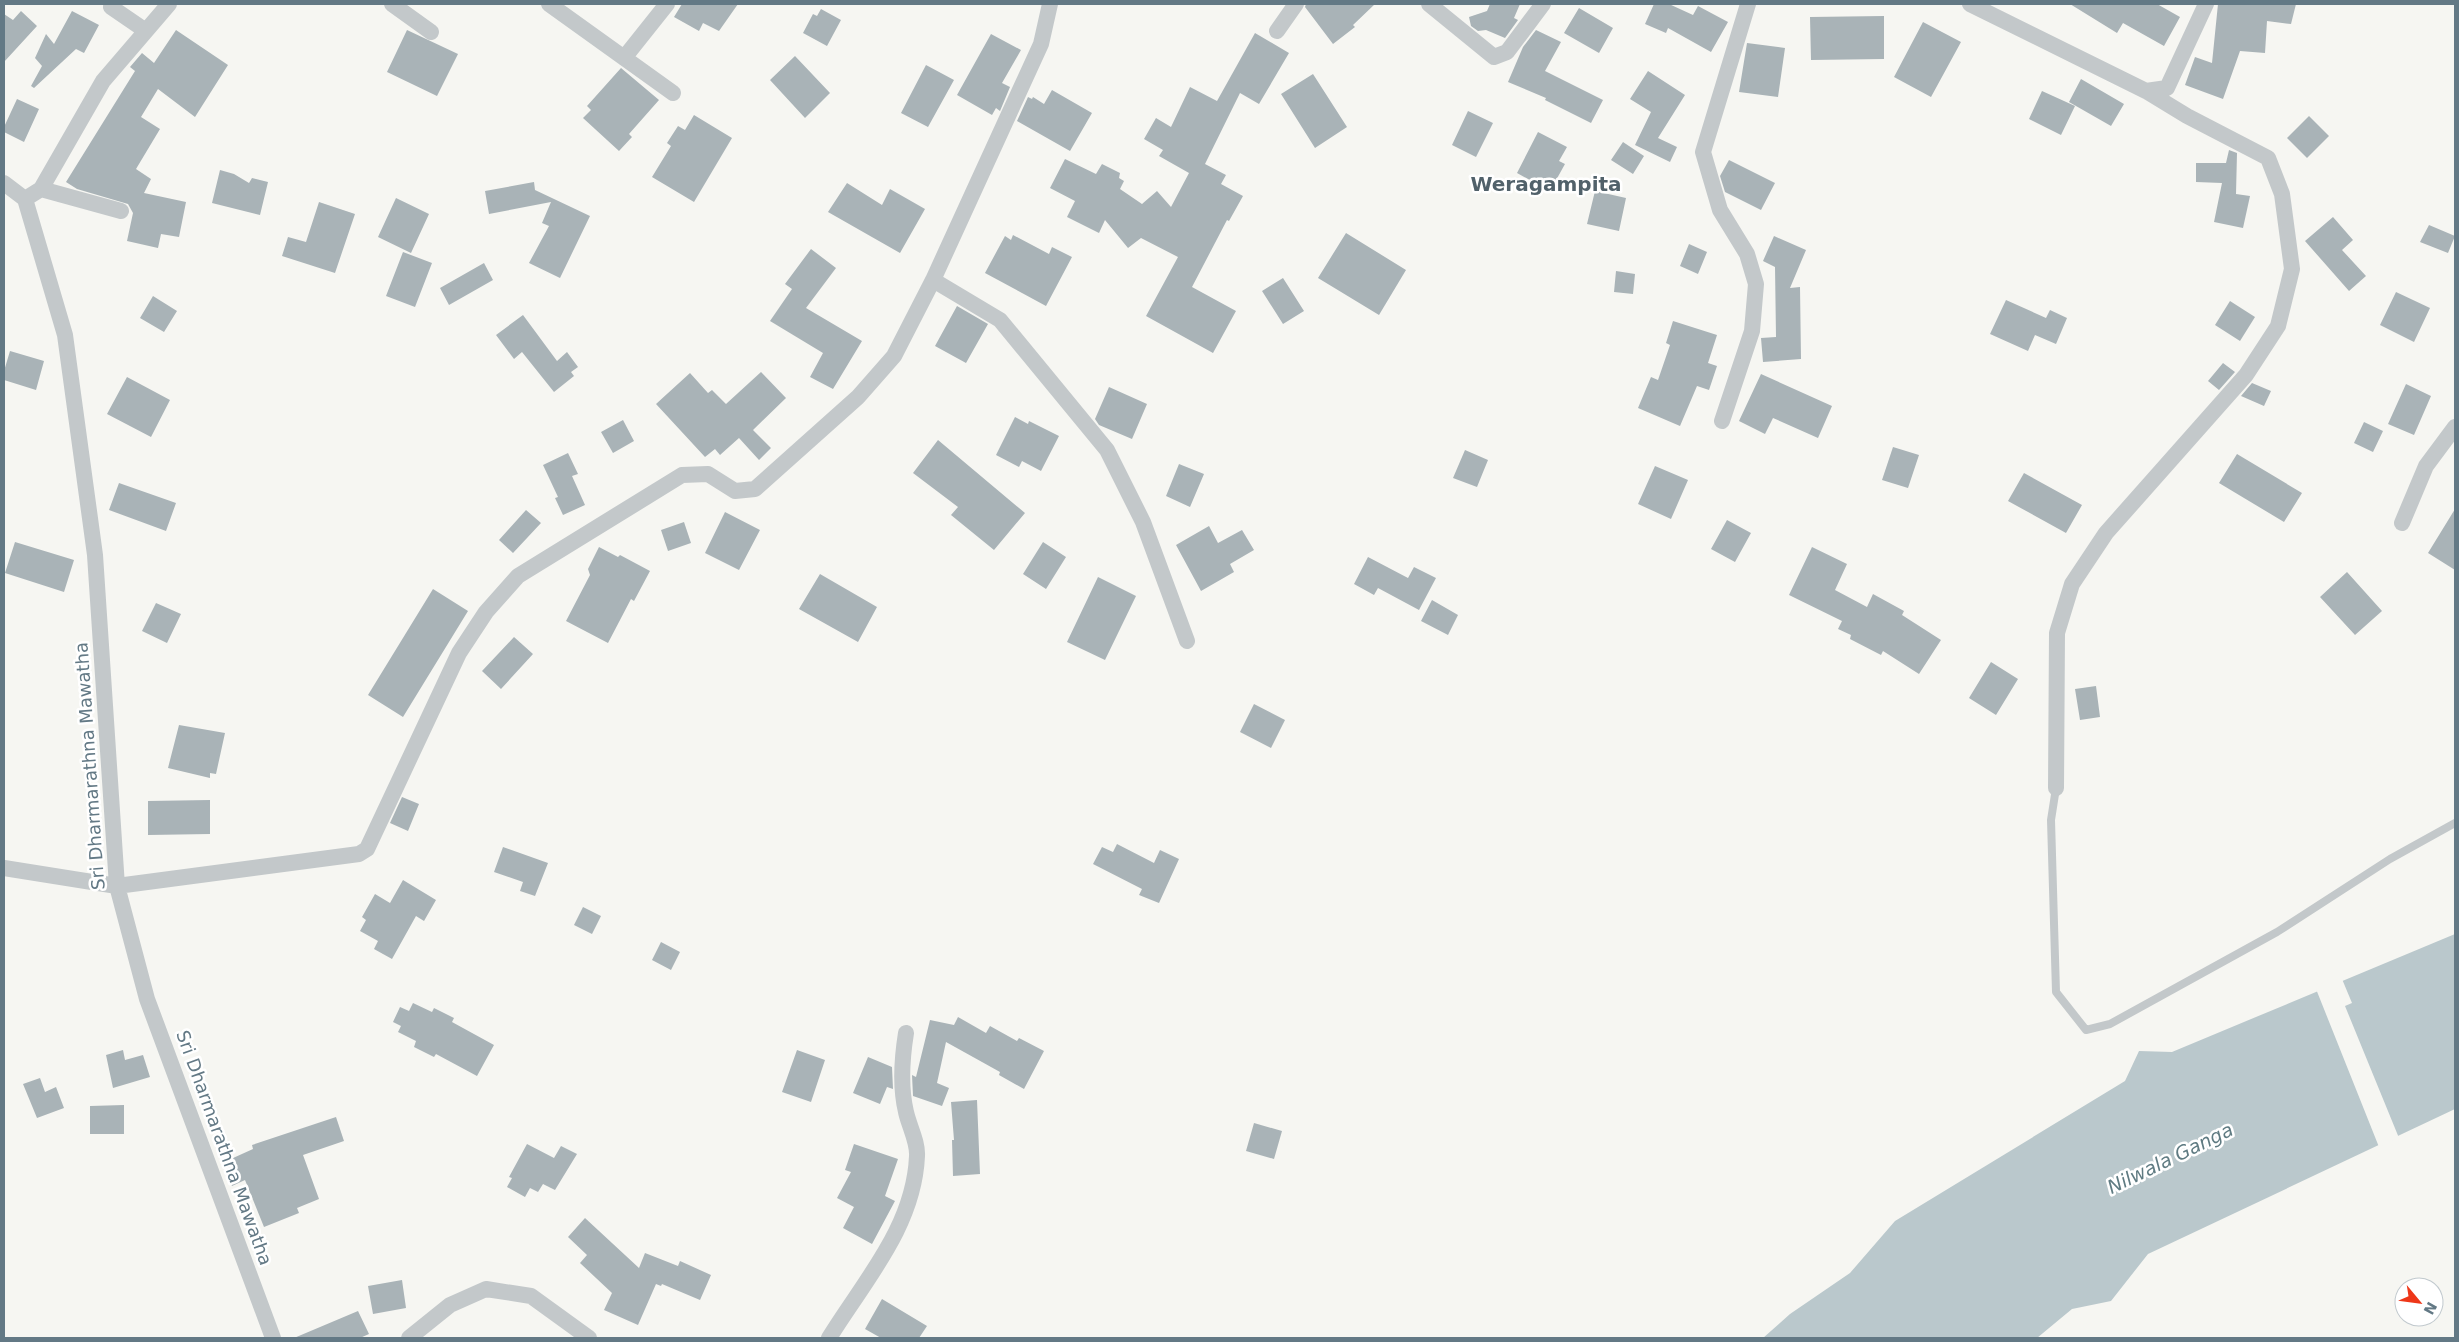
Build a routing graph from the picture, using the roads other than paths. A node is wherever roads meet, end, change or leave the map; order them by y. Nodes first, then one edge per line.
1 (169, 4) edge
2 (392, 4) edge
3 (549, 4) edge
4 (667, 4) edge
5 (1050, 4) edge
6 (1296, 4) edge
7 (1430, 4) edge
8 (1543, 4) edge
9 (1748, 4) edge
10 (1970, 4) edge
11 (2206, 4) edge
12 (110, 7) dead end
13 (146, 31) junction
14 (1278, 31) dead end
15 (431, 32) dead end
16 (624, 58) junction
17 (2146, 91) junction
18 (673, 93) dead end
19 (4, 183) edge
20 (41, 189) junction
21 (25, 199) junction
22 (121, 211) dead end
23 (934, 280) junction
24 (1722, 421) dead end
25 (2455, 427) edge
26 (2402, 523) dead end
27 (1187, 641) dead end
28 (2056, 788) joint
29 (2455, 823) edge
30 (4, 868) edge
31 (117, 886) junction
32 (906, 1033) dead end
33 (270, 1337) edge
34 (409, 1338) edge
35 (588, 1338) edge
36 (829, 1338) edge

1 - 13 street
2 - 15 street
3 - 16 street
4 - 16 street
5 - 23 street
6 - 14 street
7 - 8 street
9 - 24 street
10 - 17 street
11 - 17 street
12 - 13 street
13 - 20 street
16 - 18 street
17 - 28 street
19 - 21 street
20 - 21 street
20 - 22 street
21 - 31 street, Sri Dharmarathna Mawatha
23 - 27 street
23 - 31 street
25 - 26 street
28 - 29 lane
30 - 31 street
31 - 33 street, Sri Dharmarathna Mawatha
32 - 36 street
34 - 35 street

